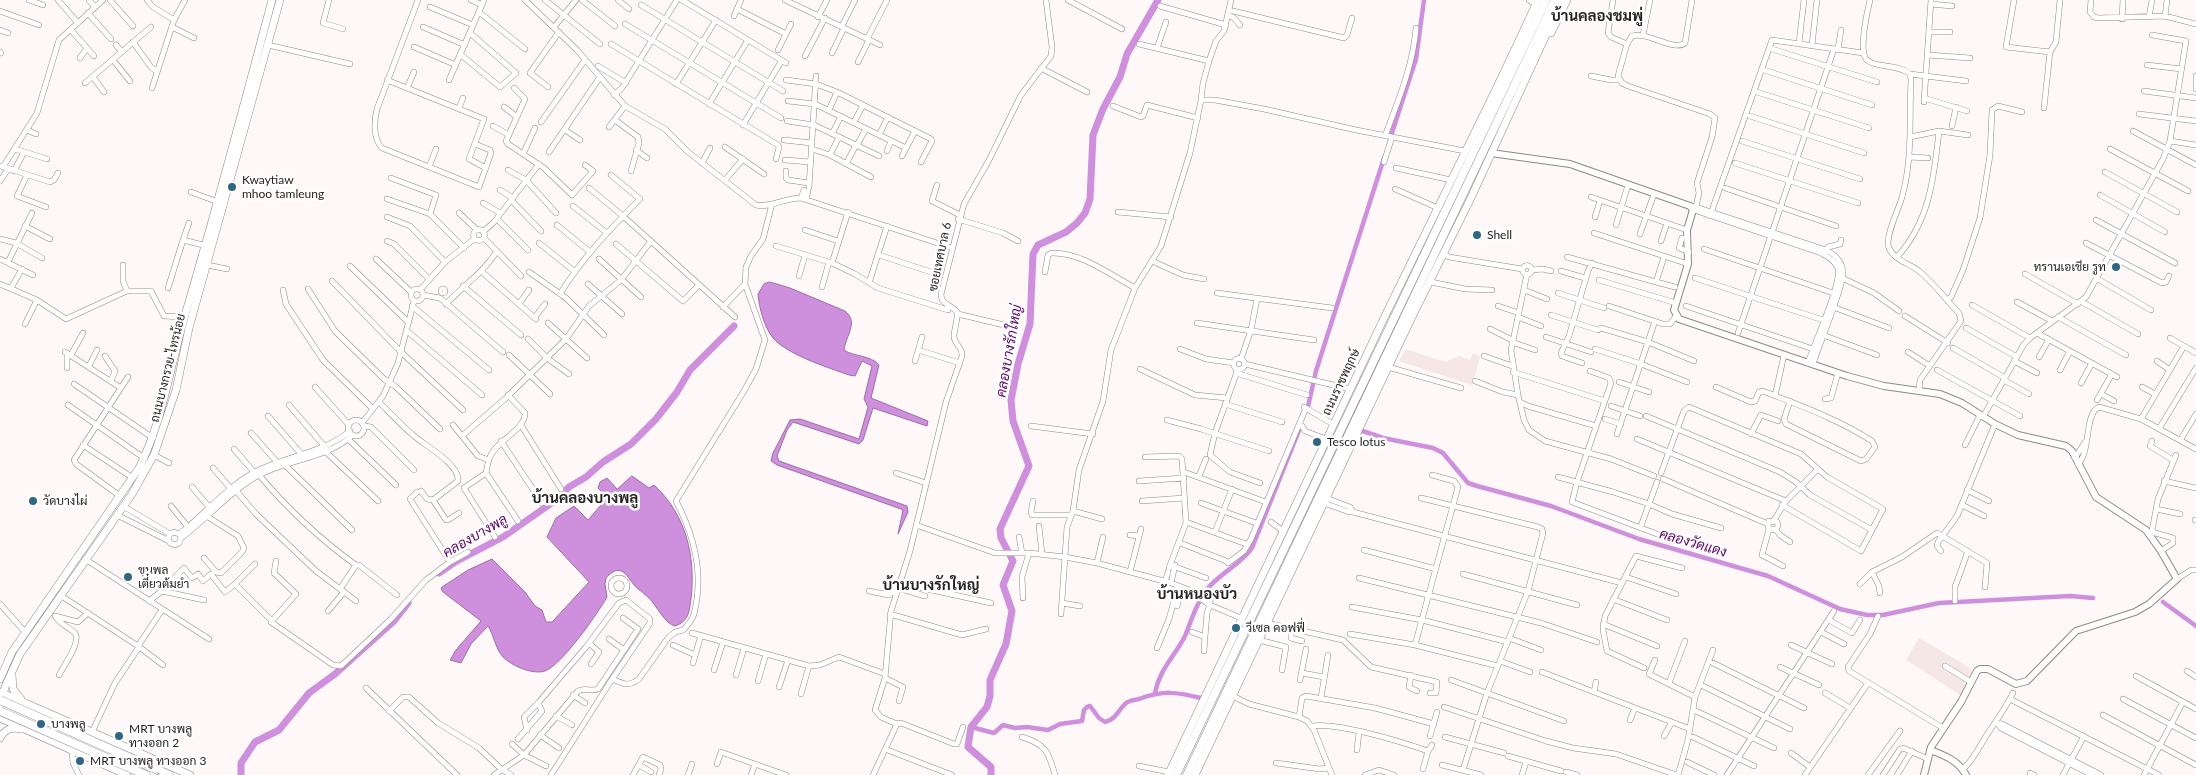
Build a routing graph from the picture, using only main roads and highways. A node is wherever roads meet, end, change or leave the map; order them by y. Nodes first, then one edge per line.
1 (280, 0) edge
2 (1533, 0) edge
3 (1568, 0) edge
4 (1555, 2) edge
5 (273, 5) edge
6 (1517, 97) junction
7 (1433, 220) junction
8 (1444, 236) junction
9 (1422, 259) junction
10 (1434, 273) junction
11 (1307, 499) junction
12 (1314, 506) junction
13 (1282, 534) junction
14 (1305, 542) junction
15 (1, 671) edge
16 (11, 675) junction
17 (1, 695) edge
18 (23, 702) junction
19 (0, 707) edge
20 (0, 711) edge
21 (0, 718) edge
22 (62, 718) junction
23 (36, 733) junction
24 (0, 738) edge
25 (50, 740) junction
26 (130, 772) edge
27 (1171, 774) edge
28 (146, 775) edge
29 (169, 775) edge
30 (190, 775) edge
31 (1187, 775) edge
32 (1195, 775) edge

1 - 5 main road, ถนนบางกรวย-ไทรน้อย
2 - 7 main road, ถนนราชพฤกษ์
3 - 6 main road
4 - 6 main road
4 - 8 main road
4 - 9 main road, ถนนราชพฤกษ์
5 - 15 main road, ถนนบางกรวย-ไทรน้อย
5 - 16 main road, ถนนบางกรวย-ไทรน้อย
6 - 10 main road
7 - 9 main road
7 - 13 main road, ถนนราชพฤกษ์
8 - 10 main road
8 - 12 main road
9 - 11 main road, ถนนราชพฤกษ์
10 - 14 main road
11 - 13 main road
11 - 27 main road, ถนนราชพฤกษ์
12 - 14 main road
12 - 31 main road
13 - 27 main road, ถนนราชพฤกษ์
14 - 32 main road
15 - 16 main road
16 - 17 main road, ถนนบางกรวย-ไทรน้อย
16 - 18 main road
17 - 18 main road
17 - 19 main road, ถนนบางกรวย-ไทรน้อย
17 - 29 main road, bridge
18 - 22 main road
20 - 26 main road, bridge
21 - 23 main road
22 - 25 main road
22 - 30 main road
23 - 24 main road
23 - 25 main road
25 - 26 main road
26 - 28 main road

